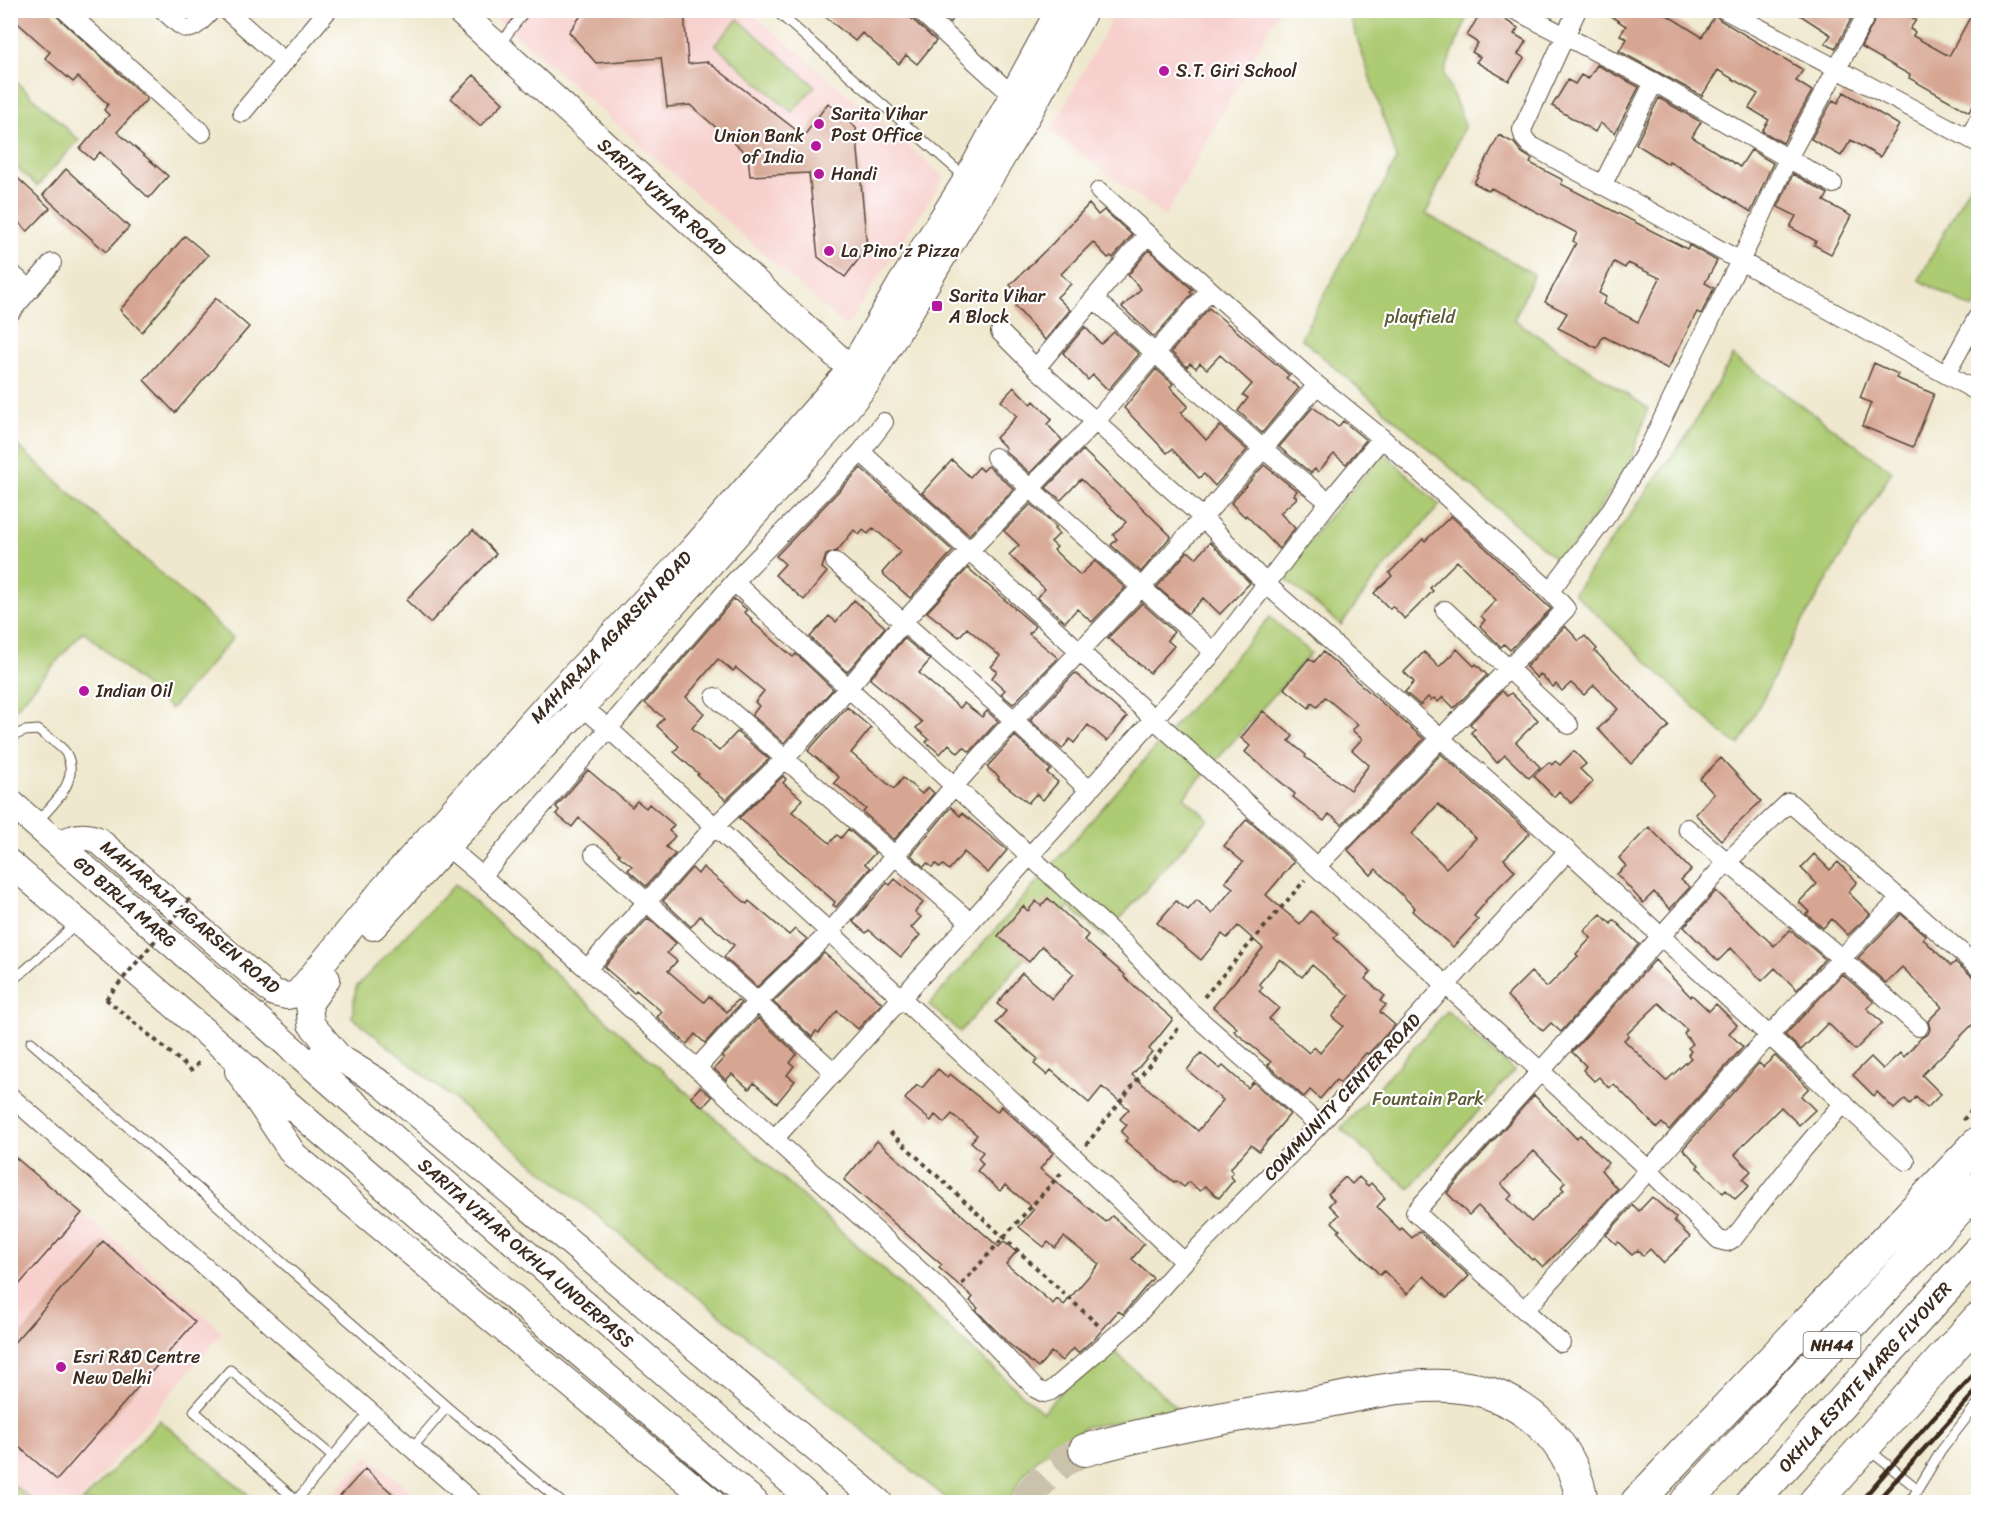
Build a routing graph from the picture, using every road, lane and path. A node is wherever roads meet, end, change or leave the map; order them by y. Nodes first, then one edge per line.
1 (65, 10) edge
2 (163, 10) edge
3 (212, 10) edge
4 (226, 10) edge
5 (328, 10) edge
6 (458, 10) edge
7 (526, 10) edge
8 (775, 10) edge
9 (919, 10) edge
10 (1515, 10) edge
11 (1577, 10) edge
12 (1725, 10) edge
13 (1869, 10) edge
14 (1067, 14) edge
15 (1566, 37) junction
16 (498, 47) junction
17 (285, 62) junction
18 (1838, 70) junction
19 (1654, 82) junction
20 (1022, 104) junction
21 (242, 113) dead end
22 (1978, 120) edge
23 (202, 133) dead end
24 (1974, 140) edge
25 (1788, 158) junction
26 (1833, 184) dead end
27 (974, 185) junction
28 (1602, 186) junction
29 (1098, 191) dead end
30 (1148, 235) junction
31 (1740, 262) junction
32 (52, 263) dead end
33 (10, 272) edge
34 (30, 290) junction
35 (1210, 290) junction
36 (1094, 299) junction
37 (10, 314) edge
38 (1978, 316) edge
39 (1000, 332) dead end
40 (1157, 354) junction
41 (1036, 368) junction
42 (1946, 374) junction
43 (859, 376) junction
44 (1317, 385) junction
45 (1978, 392) edge
46 (1096, 421) junction
47 (884, 422) dead end
48 (1382, 438) junction
49 (1263, 449) junction
50 (861, 452) junction
51 (995, 457) dead end
52 (1031, 488) junction
53 (1329, 502) junction
54 (1202, 517) junction
55 (969, 551) junction
56 (835, 562) dead end
57 (734, 582) junction
58 (1267, 585) junction
59 (1140, 588) junction
60 (1550, 591) junction
61 (1445, 609) dead end
62 (904, 621) junction
63 (1079, 651) junction
64 (1214, 652) junction
65 (1509, 670) junction
66 (849, 687) junction
67 (561, 689) junction
68 (715, 697) dead end
69 (582, 706) junction
70 (1154, 718) junction
71 (1014, 720) junction
72 (1569, 725) dead end
73 (609, 729) junction
74 (10, 737) edge
75 (1440, 737) junction
76 (785, 759) junction
77 (954, 786) junction
78 (1089, 790) junction
79 (10, 802) edge
80 (36, 824) junction
81 (714, 827) junction
82 (1688, 828) dead end
83 (440, 840) junction
84 (59, 844) junction
85 (1568, 851) junction
86 (594, 854) dead end
87 (894, 856) junction
88 (1029, 856) junction
89 (1728, 861) junction
90 (1317, 866) junction
91 (13, 869) edge
92 (482, 876) junction
93 (190, 899) dead end
94 (1900, 899) junction
95 (647, 902) junction
96 (78, 921) junction
97 (970, 922) junction
98 (829, 933) junction
99 (1660, 935) junction
100 (1841, 958) junction
101 (1978, 967) edge
102 (587, 969) junction
103 (10, 981) edge
104 (1446, 985) junction
105 (901, 998) junction
106 (239, 1002) junction
107 (757, 1002) junction
108 (1191, 1012) junction
109 (1919, 1028) dead end
110 (1770, 1035) junction
111 (31, 1042) dead end
112 (220, 1043) junction
113 (338, 1056) junction
114 (697, 1068) junction
115 (191, 1070) dead end
116 (1540, 1071) junction
117 (834, 1072) junction
118 (10, 1096) edge
119 (1844, 1102) junction
120 (1319, 1125) junction
121 (890, 1132) dead end
122 (775, 1138) junction
123 (1978, 1143) edge
124 (1075, 1158) junction
125 (1906, 1161) dead end
126 (1649, 1170) junction
127 (1978, 1188) edge
128 (1003, 1237) junction
129 (1978, 1252) edge
130 (1184, 1262) junction
131 (950, 1298) junction
132 (1525, 1310) junction
133 (1978, 1319) edge
134 (1112, 1338) junction
135 (1561, 1343) dead end
136 (1978, 1403) edge
137 (447, 1407) junction
138 (370, 1412) junction
139 (1865, 1447) junction
140 (411, 1449) junction
141 (1085, 1450) tunnel mouth
142 (333, 1457) junction
143 (1918, 1489) junction
144 (296, 1501) edge
145 (473, 1503) edge
146 (561, 1503) edge
147 (712, 1503) edge
148 (755, 1503) edge
149 (814, 1503) edge
150 (879, 1503) edge
151 (1582, 1503) edge
152 (1637, 1503) edge
153 (1686, 1503) edge
154 (1752, 1503) edge
155 (1815, 1503) edge
156 (1910, 1503) edge

1 - 23 street
2 - 3 street
4 - 17 street
5 - 17 street
6 - 16 main road, SARITA VIHAR ROAD
7 - 16 lane
8 - 27 lane
9 - 20 street
10 - 15 street
11 - 15 street
12 - 18 street
13 - 18 street
14 - 20 main road, MAHARAJA AGARSEN ROAD
15 - 19 street
15 - 28 street
16 - 43 main road, SARITA VIHAR ROAD
17 - 21 street
18 - 24 street
18 - 25 street
19 - 25 street
19 - 28 street
20 - 27 main road, MAHARAJA AGARSEN ROAD
22 - 24 street
25 - 26 street
25 - 31 street
27 - 43 main road, MAHARAJA AGARSEN ROAD
28 - 31 street
29 - 30 street
30 - 35 street
30 - 36 street
31 - 42 street
31 - 60 street
32 - 34 street
33 - 34 street
34 - 37 street
35 - 40 street
35 - 44 street
36 - 40 street
36 - 41 street
38 - 42 street
39 - 41 street
40 - 46 street
40 - 49 street
41 - 46 street
42 - 45 street
43 - 67 main road, MAHARAJA AGARSEN ROAD
43 - 69 main road, MAHARAJA AGARSEN ROAD
44 - 48 street
44 - 49 street
46 - 52 street
46 - 54 street
47 - 50 street
48 - 53 street
48 - 60 street
49 - 53 street
49 - 54 street
50 - 55 street
50 - 57 street
51 - 52 street
52 - 55 street
52 - 59 street
53 - 58 street
54 - 58 street
54 - 59 street
55 - 62 street
55 - 63 street
56 - 62 street
57 - 66 street
57 - 73 street
58 - 64 street
58 - 75 street
59 - 63 street
59 - 64 street
60 - 65 street
61 - 65 street
62 - 66 street
62 - 71 street
63 - 70 street
63 - 71 street
64 - 70 street
65 - 72 street
65 - 75 street
66 - 76 street
66 - 77 street
67 - 69 street
67 - 83 main road, MAHARAJA AGARSEN ROAD
68 - 76 street
69 - 73 street
69 - 83 main road, MAHARAJA AGARSEN ROAD
70 - 78 street
70 - 90 street
71 - 77 street
71 - 78 street
73 - 81 street
73 - 92 street
74 - 80 lane
75 - 85 street
75 - 90 street
76 - 81 street
76 - 87 street
77 - 87 street
77 - 88 street
78 - 88 street
79 - 80 main road, GD BIRLA MARG
80 - 84 main road, GD BIRLA MARG
81 - 95 street
81 - 98 street
82 - 89 street
83 - 84 main road, MAHARAJA AGARSEN ROAD
83 - 92 street
83 - 113 main road, MAHARAJA AGARSEN ROAD
84 - 106 main road, GD BIRLA MARG
85 - 99 street
85 - 104 street, COMMUNITY CENTER ROAD
86 - 95 street
87 - 97 street
87 - 98 street
88 - 97 street
88 - 108 street
89 - 94 street
89 - 99 street
89 - 100 street
90 - 104 street
90 - 108 path
91 - 96 main road
92 - 102 street
93 - 115 path, bridge
94 - 100 street
94 - 101 street
95 - 102 street
95 - 107 street
96 - 103 lane
96 - 112 main road
97 - 105 street
98 - 105 street
98 - 107 street
99 - 110 street
99 - 116 street
100 - 109 street
100 - 110 street
102 - 114 street
104 - 116 street
104 - 120 street, COMMUNITY CENTER ROAD
105 - 117 street
105 - 124 street
106 - 113 main road
106 - 149 main road, SARITA VIHAR OKHLA UNDERPASS
107 - 114 street
107 - 117 street
108 - 120 street
108 - 124 path
110 - 119 street
110 - 126 street
111 - 137 lane
112 - 147 main road
112 - 148 main road
113 - 150 main road
114 - 122 street
116 - 126 street
116 - 132 street
117 - 122 street
118 - 138 street
119 - 125 street
119 - 126 street
120 - 130 street, COMMUNITY CENTER ROAD
121 - 128 path
122 - 131 street
123 - 152 highway
124 - 128 path
124 - 130 street
126 - 132 street
127 - 153 highway, NH44
128 - 131 path
128 - 134 path
129 - 154 highway, OKHLA ESTATE MARG FLYOVER / NH44
130 - 134 street, COMMUNITY CENTER ROAD
131 - 134 street, COMMUNITY CENTER ROAD
132 - 135 street
133 - 139 highway
136 - 143 lane
137 - 140 lane
137 - 146 lane
138 - 140 street
138 - 142 lane
139 - 143 lane
139 - 155 highway
140 - 145 street
141 - 151 highway
142 - 144 lane
142 - 144 lane
143 - 156 lane

